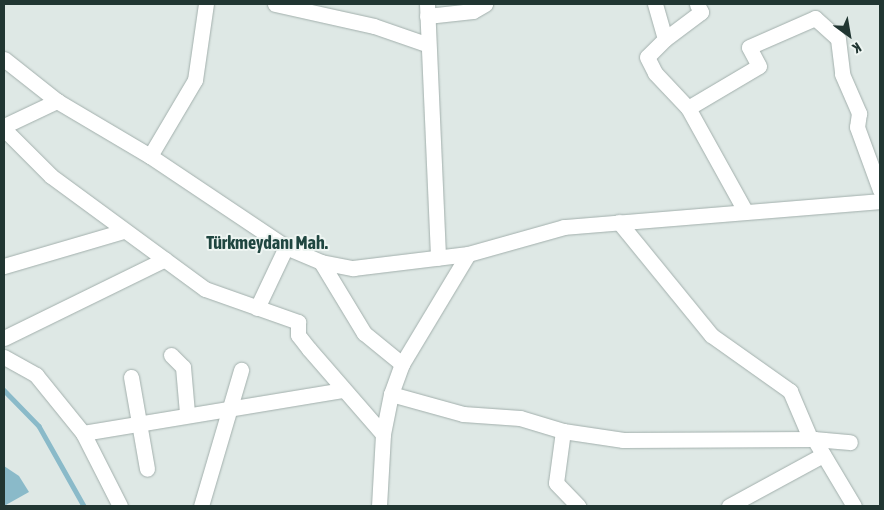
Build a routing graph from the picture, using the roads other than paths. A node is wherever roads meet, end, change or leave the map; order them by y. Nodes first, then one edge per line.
1 (206, 4) edge
2 (279, 4) edge
3 (485, 4) edge
4 (655, 4) edge
5 (697, 4) edge
6 (427, 10) edge
7 (665, 39) junction
8 (426, 44) junction
9 (4, 59) edge
10 (57, 101) junction
11 (688, 108) junction
12 (4, 128) edge
13 (150, 156) junction
14 (880, 190) edge
15 (880, 200) edge
16 (744, 209) junction
17 (619, 222) junction
18 (124, 231) junction
19 (286, 247) junction
20 (468, 254) junction
21 (438, 258) junction
22 (166, 259) junction
23 (321, 262) junction
24 (4, 266) edge
25 (257, 308) junction
26 (4, 338) edge
27 (171, 355) dead end
28 (4, 357) edge
29 (402, 364) junction
30 (240, 370) dead end
31 (131, 378) dead end
32 (343, 390) junction
33 (391, 394) junction
34 (227, 409) junction
35 (187, 413) junction
36 (142, 424) junction
37 (563, 431) junction
38 (83, 433) junction
39 (383, 434) junction
40 (812, 439) junction
41 (850, 442) dead end
42 (823, 455) junction
43 (148, 469) dead end
44 (120, 506) edge
45 (202, 506) edge
46 (379, 506) edge
47 (578, 506) edge
48 (729, 506) edge
49 (854, 506) edge

1 - 13 street
2 - 8 street
3 - 6 street
4 - 7 street
5 - 7 street
6 - 8 street
7 - 11 street
8 - 21 street
9 - 10 street
10 - 12 street
10 - 13 street
11 - 14 street
11 - 16 street
12 - 18 street
13 - 19 street
15 - 16 street
16 - 17 street
17 - 20 street
17 - 40 street
18 - 22 street
18 - 24 street
19 - 23 street
19 - 25 street
20 - 21 street
20 - 29 street
21 - 23 street
22 - 25 street
22 - 26 street
23 - 29 street
25 - 32 street
27 - 35 street
28 - 38 street
29 - 33 street
30 - 34 street
31 - 36 street
32 - 34 street
32 - 39 street
33 - 37 street
33 - 39 street
34 - 35 street
34 - 45 street
35 - 36 street
36 - 38 street
36 - 43 street
37 - 40 street
37 - 47 street
38 - 44 street
39 - 46 street
40 - 41 street
40 - 42 street
42 - 48 street
42 - 49 street

